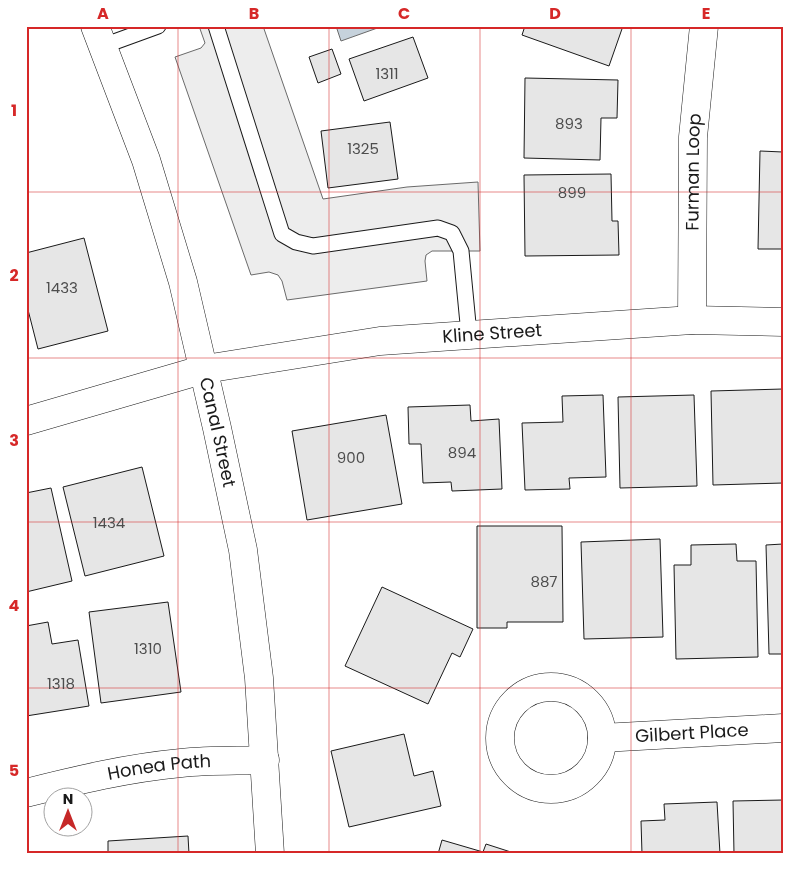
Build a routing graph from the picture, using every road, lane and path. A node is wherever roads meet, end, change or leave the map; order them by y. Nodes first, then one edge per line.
1 (158, 26) edge
2 (216, 26) edge
3 (704, 26) edge
4 (99, 36) edge
5 (692, 320) junction
6 (783, 322) edge
7 (469, 334) junction
8 (205, 369) junction
9 (26, 421) edge
10 (783, 728) edge
11 (602, 738) dead end
12 (265, 760) junction
13 (26, 793) edge
14 (270, 854) edge

1 - 4 lane
2 - 7 lane
3 - 5 street, Furman Loop
4 - 8 street, Canal Street
5 - 6 street, Kline Street
5 - 7 street, Kline Street
7 - 8 street, Kline Street
8 - 9 street, Kline Street
8 - 12 street, Canal Street
10 - 11 street, Gilbert Place
12 - 13 street, Honea Path
12 - 14 street, Canal Street

